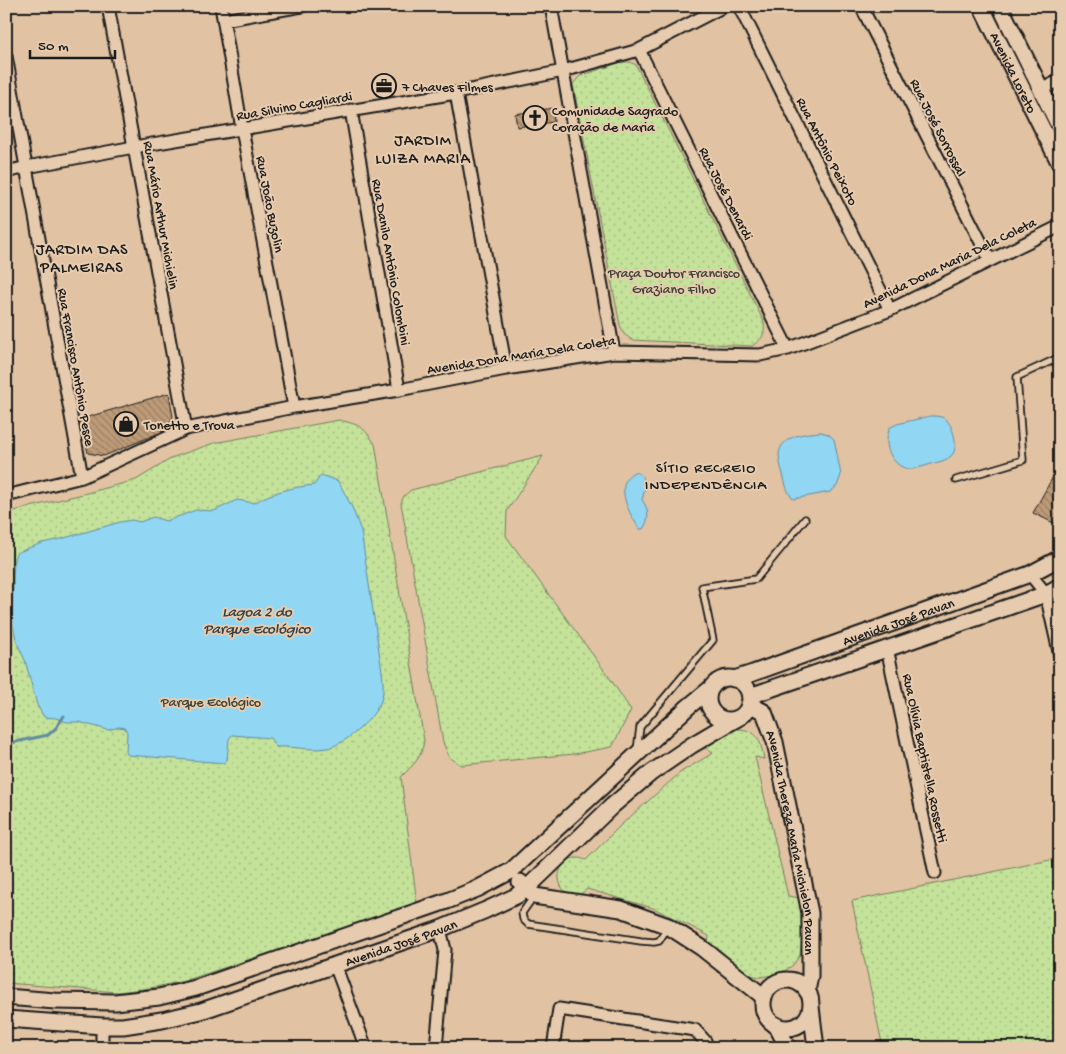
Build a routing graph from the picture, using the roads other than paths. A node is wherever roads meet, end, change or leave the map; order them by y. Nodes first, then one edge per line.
1 (108, 6) edge
2 (221, 6) edge
3 (302, 6) edge
4 (551, 6) edge
5 (724, 6) edge
6 (739, 6) edge
7 (861, 6) edge
8 (981, 6) edge
9 (1000, 6) edge
10 (224, 20) junction
11 (638, 50) junction
12 (6, 56) edge
13 (563, 71) junction
14 (1060, 80) edge
15 (1041, 90) junction
16 (456, 93) junction
17 (351, 110) junction
18 (1060, 128) edge
19 (242, 129) junction
20 (134, 148) junction
21 (1060, 164) edge
22 (27, 167) junction
23 (6, 172) edge
24 (1060, 226) edge
25 (990, 260) junction
26 (890, 310) junction
27 (788, 349) junction
28 (614, 352) junction
29 (1060, 357) edge
30 (506, 369) junction
31 (399, 390) junction
32 (294, 408) junction
33 (186, 429) junction
34 (82, 477) junction
35 (956, 480) dead end
36 (6, 496) edge
37 (805, 519) dead end
38 (1060, 558) edge
39 (1030, 574) junction
40 (1060, 586) edge
41 (1046, 594) junction
42 (887, 648) junction
43 (1060, 656) edge
44 (734, 679) junction
45 (712, 688) junction
46 (749, 700) junction
47 (736, 719) junction
48 (636, 756) junction
49 (511, 871) junction
50 (935, 873) dead end
51 (530, 892) junction
52 (668, 926) junction
53 (440, 929) junction
54 (335, 965) junction
55 (6, 997) edge
56 (764, 997) junction
57 (809, 998) junction
58 (6, 1019) edge
59 (776, 1025) junction
60 (102, 1026) junction
61 (436, 1047) edge
62 (102, 1048) edge
63 (366, 1048) edge
64 (418, 1048) edge
65 (553, 1048) edge
66 (708, 1048) edge
67 (788, 1048) edge
68 (816, 1048) edge

1 - 20 street, Rua Mário Arthur Michielin
2 - 10 street, Rua João Buzolin
3 - 10 street
4 - 13 street
5 - 11 street, Rua Silvino Cagliardi
6 - 26 street, Rua Antônio Peixoto
7 - 25 street, Rua José Sorrossal
8 - 21 street, Avenida Loreto
9 - 15 street, Avenida Loreto
10 - 19 street, Rua João Buzolin
11 - 13 street, Rua Silvino Cagliardi
11 - 27 street, Rua José Denardi
12 - 22 street, Rua Francisco Antônio Pesce
13 - 16 street, Rua Silvino Cagliardi
13 - 28 street
14 - 15 street
15 - 18 street, Avenida Loreto
16 - 17 street, Rua Silvino Cagliardi
16 - 30 street
17 - 19 street, Rua Silvino Cagliardi
17 - 31 street, Rua Danilo Antônio Colombini
19 - 20 street, Rua Silvino Cagliardi
19 - 32 street, Rua João Buzolin
20 - 22 street, Rua Silvino Cagliardi
20 - 33 street, Rua Mário Arthur Michielin
22 - 23 street, Rua Silvino Cagliardi
22 - 34 street, Rua Francisco Antônio Pesce
24 - 25 street, Avenida Dona Maria Dela Coleta
25 - 26 street, Avenida Dona Maria Dela Coleta
26 - 27 street, Avenida Dona Maria Dela Coleta
27 - 28 street, Avenida Dona Maria Dela Coleta
28 - 30 street, Avenida Dona Maria Dela Coleta
29 - 35 lane
30 - 31 street, Avenida Dona Maria Dela Coleta
31 - 32 street, Avenida Dona Maria Dela Coleta
32 - 33 street, Avenida Dona Maria Dela Coleta
33 - 34 street, Avenida Dona Maria Dela Coleta
34 - 36 street, Avenida Dona Maria Dela Coleta
37 - 48 lane
38 - 39 street, Avenida José Pavan
39 - 41 street
39 - 44 street, Avenida José Pavan
40 - 41 street, Avenida José Pavan
41 - 42 street, Avenida José Pavan
41 - 43 street
42 - 46 street, Avenida José Pavan
42 - 50 street, Rua Olívia Baptistella Rossetti
44 - 45 street
44 - 46 street
45 - 47 street
45 - 48 street, Avenida José Pavan
46 - 47 street
46 - 57 street, Avenida Thereza Maria Michielon Pavan
47 - 51 street, Avenida José Pavan
48 - 49 street, Avenida José Pavan
49 - 51 street
49 - 55 street, Avenida José Pavan
51 - 52 street
51 - 52 lane
51 - 53 street, Avenida José Pavan
52 - 56 street
53 - 54 street, Avenida José Pavan
53 - 61 street
54 - 60 street, Avenida José Pavan
54 - 63 street
56 - 57 street
56 - 59 street
57 - 59 street
57 - 68 street, Avenida Thereza Maria Michielon Pavan
58 - 60 street, Avenida José Pavan
59 - 67 street
60 - 62 street
61 - 64 street
65 - 66 street

